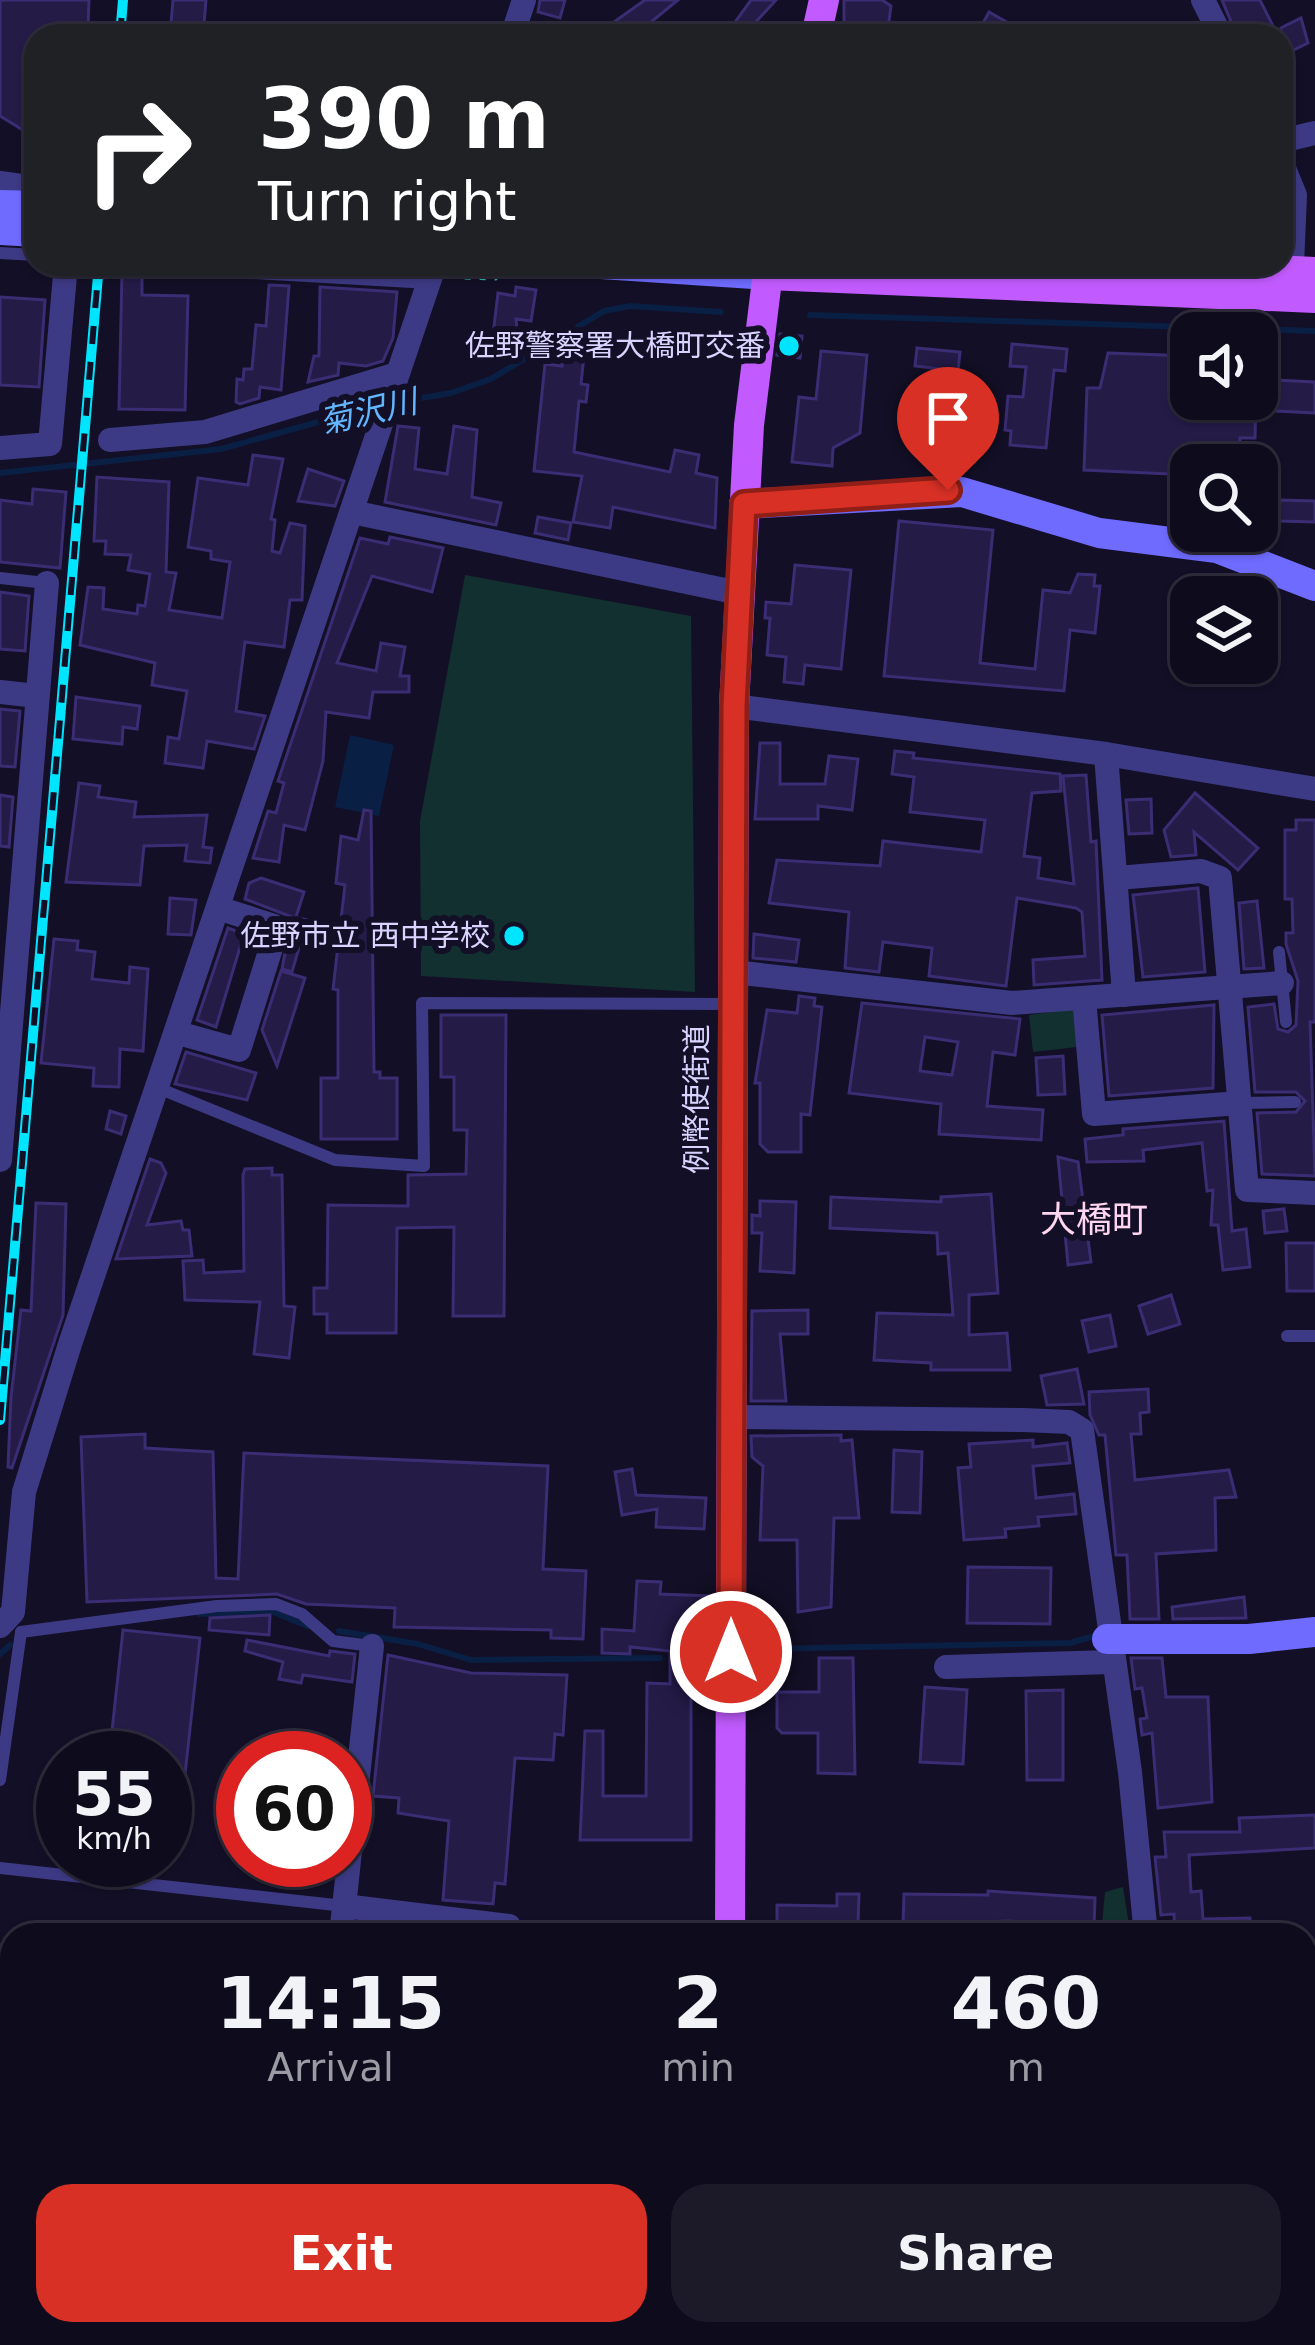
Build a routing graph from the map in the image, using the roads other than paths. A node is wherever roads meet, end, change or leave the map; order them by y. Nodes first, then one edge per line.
1 (1293, 190) edge
2 (65, 276) edge
3 (431, 276) edge
4 (767, 276) edge
5 (1002, 276) edge
6 (1242, 276) edge
7 (1303, 285) edge
8 (395, 379) junction
9 (110, 440) dead end
10 (0, 448) edge
11 (744, 504) junction
12 (352, 512) junction
13 (0, 578) edge
14 (47, 583) joint
15 (1315, 586) edge
16 (739, 593) junction
17 (0, 692) edge
18 (37, 696) junction
19 (734, 706) junction
20 (1106, 754) junction
21 (1315, 789) edge
22 (1117, 878) junction
23 (218, 908) junction
24 (1279, 952) dead end
25 (734, 972) junction
26 (1282, 983) junction
27 (1231, 986) junction
28 (1124, 995) junction
29 (1084, 998) junction
30 (733, 1004) junction
31 (1286, 1022) dead end
32 (178, 1033) junction
33 (158, 1088) junction
34 (1295, 1102) dead end
35 (1240, 1103) junction
36 (0, 1160) edge
37 (1315, 1193) edge
38 (1287, 1336) dead end
39 (1315, 1336) edge
40 (731, 1417) junction
41 (10, 1626) edge
42 (1315, 1632) edge
43 (372, 1646) joint
44 (1109, 1651) junction
45 (946, 1667) dead end
46 (0, 1780) edge
47 (0, 1868) edge
48 (344, 1906) junction
49 (342, 1923) edge
50 (484, 1923) edge
51 (730, 1923) edge
52 (1145, 1923) edge

1 - 7 street
2 - 10 street
3 - 8 street
4 - 11 main road, 例幣使街道
5 - 7 main road
6 - 7 main road
8 - 9 street
8 - 12 street
11 - 15 street
11 - 16 main road, 例幣使街道
12 - 16 street
12 - 23 street
13 - 14 lane
14 - 18 street
16 - 19 main road, 例幣使街道
17 - 18 street
18 - 36 street
19 - 20 street
19 - 25 main road, 例幣使街道
20 - 21 street
20 - 22 street
22 - 27 street
22 - 28 street
23 - 32 street
23 - 32 street
24 - 26 lane
25 - 29 street
25 - 30 main road, 例幣使街道
26 - 27 street
26 - 31 lane
27 - 28 street
27 - 35 street
28 - 29 street
29 - 35 street
30 - 33 lane
30 - 40 main road, 例幣使街道
32 - 33 street
33 - 41 street
34 - 35 lane
35 - 37 street
38 - 39 lane
40 - 44 street
40 - 51 main road, 例幣使街道
41 - 43 lane
41 - 46 lane
42 - 44 street
43 - 48 street
44 - 45 street
44 - 52 street
47 - 48 lane
48 - 49 street
48 - 50 street

